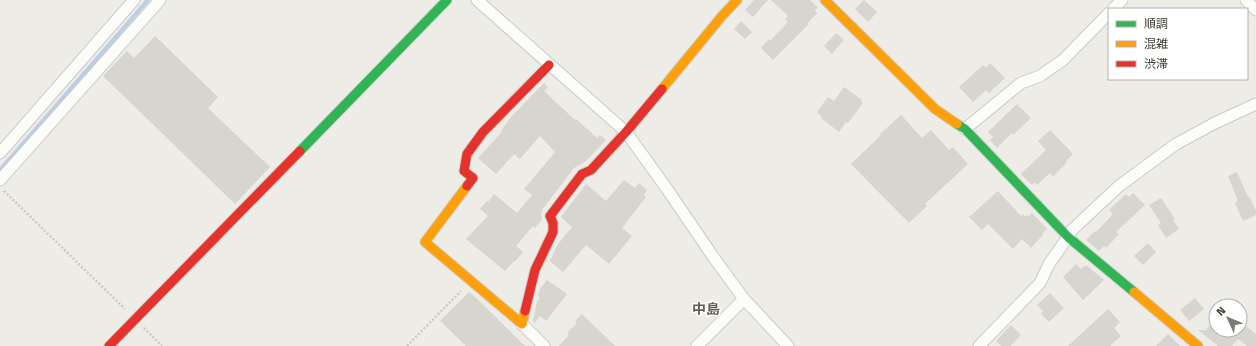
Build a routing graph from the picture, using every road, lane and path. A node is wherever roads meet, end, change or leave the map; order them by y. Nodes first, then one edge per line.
1 (134, 0) edge
2 (160, 0) edge
3 (447, 0) edge
4 (477, 0) edge
5 (737, 0) edge
6 (825, 0) edge
7 (1122, 0) edge
8 (1246, 0) edge
9 (1114, 8) edge
10 (1256, 10) edge
11 (1108, 15) edge
12 (549, 65) junction
13 (1256, 104) edge
14 (965, 129) junction
15 (626, 132) junction
16 (0, 153) edge
17 (0, 180) edge
18 (0, 187) edge
19 (1068, 237) junction
20 (471, 281) junction
21 (744, 299) junction
22 (135, 319) junction
23 (522, 324) junction
24 (109, 346) edge
25 (162, 346) edge
26 (407, 346) edge
27 (544, 346) edge
28 (697, 346) edge
29 (788, 346) edge
30 (979, 346) edge
31 (1198, 346) edge

1 - 16 street
2 - 17 street
3 - 22 street
4 - 12 street
5 - 15 street
6 - 14 street
7 - 9 street
8 - 10 street
11 - 14 street
12 - 15 street
12 - 20 street
13 - 19 street
14 - 19 street
15 - 21 street
15 - 23 street
18 - 22 path
19 - 30 street
19 - 31 street
20 - 23 street
20 - 26 path
21 - 28 street
21 - 29 street
22 - 24 street
22 - 25 path
23 - 27 street

